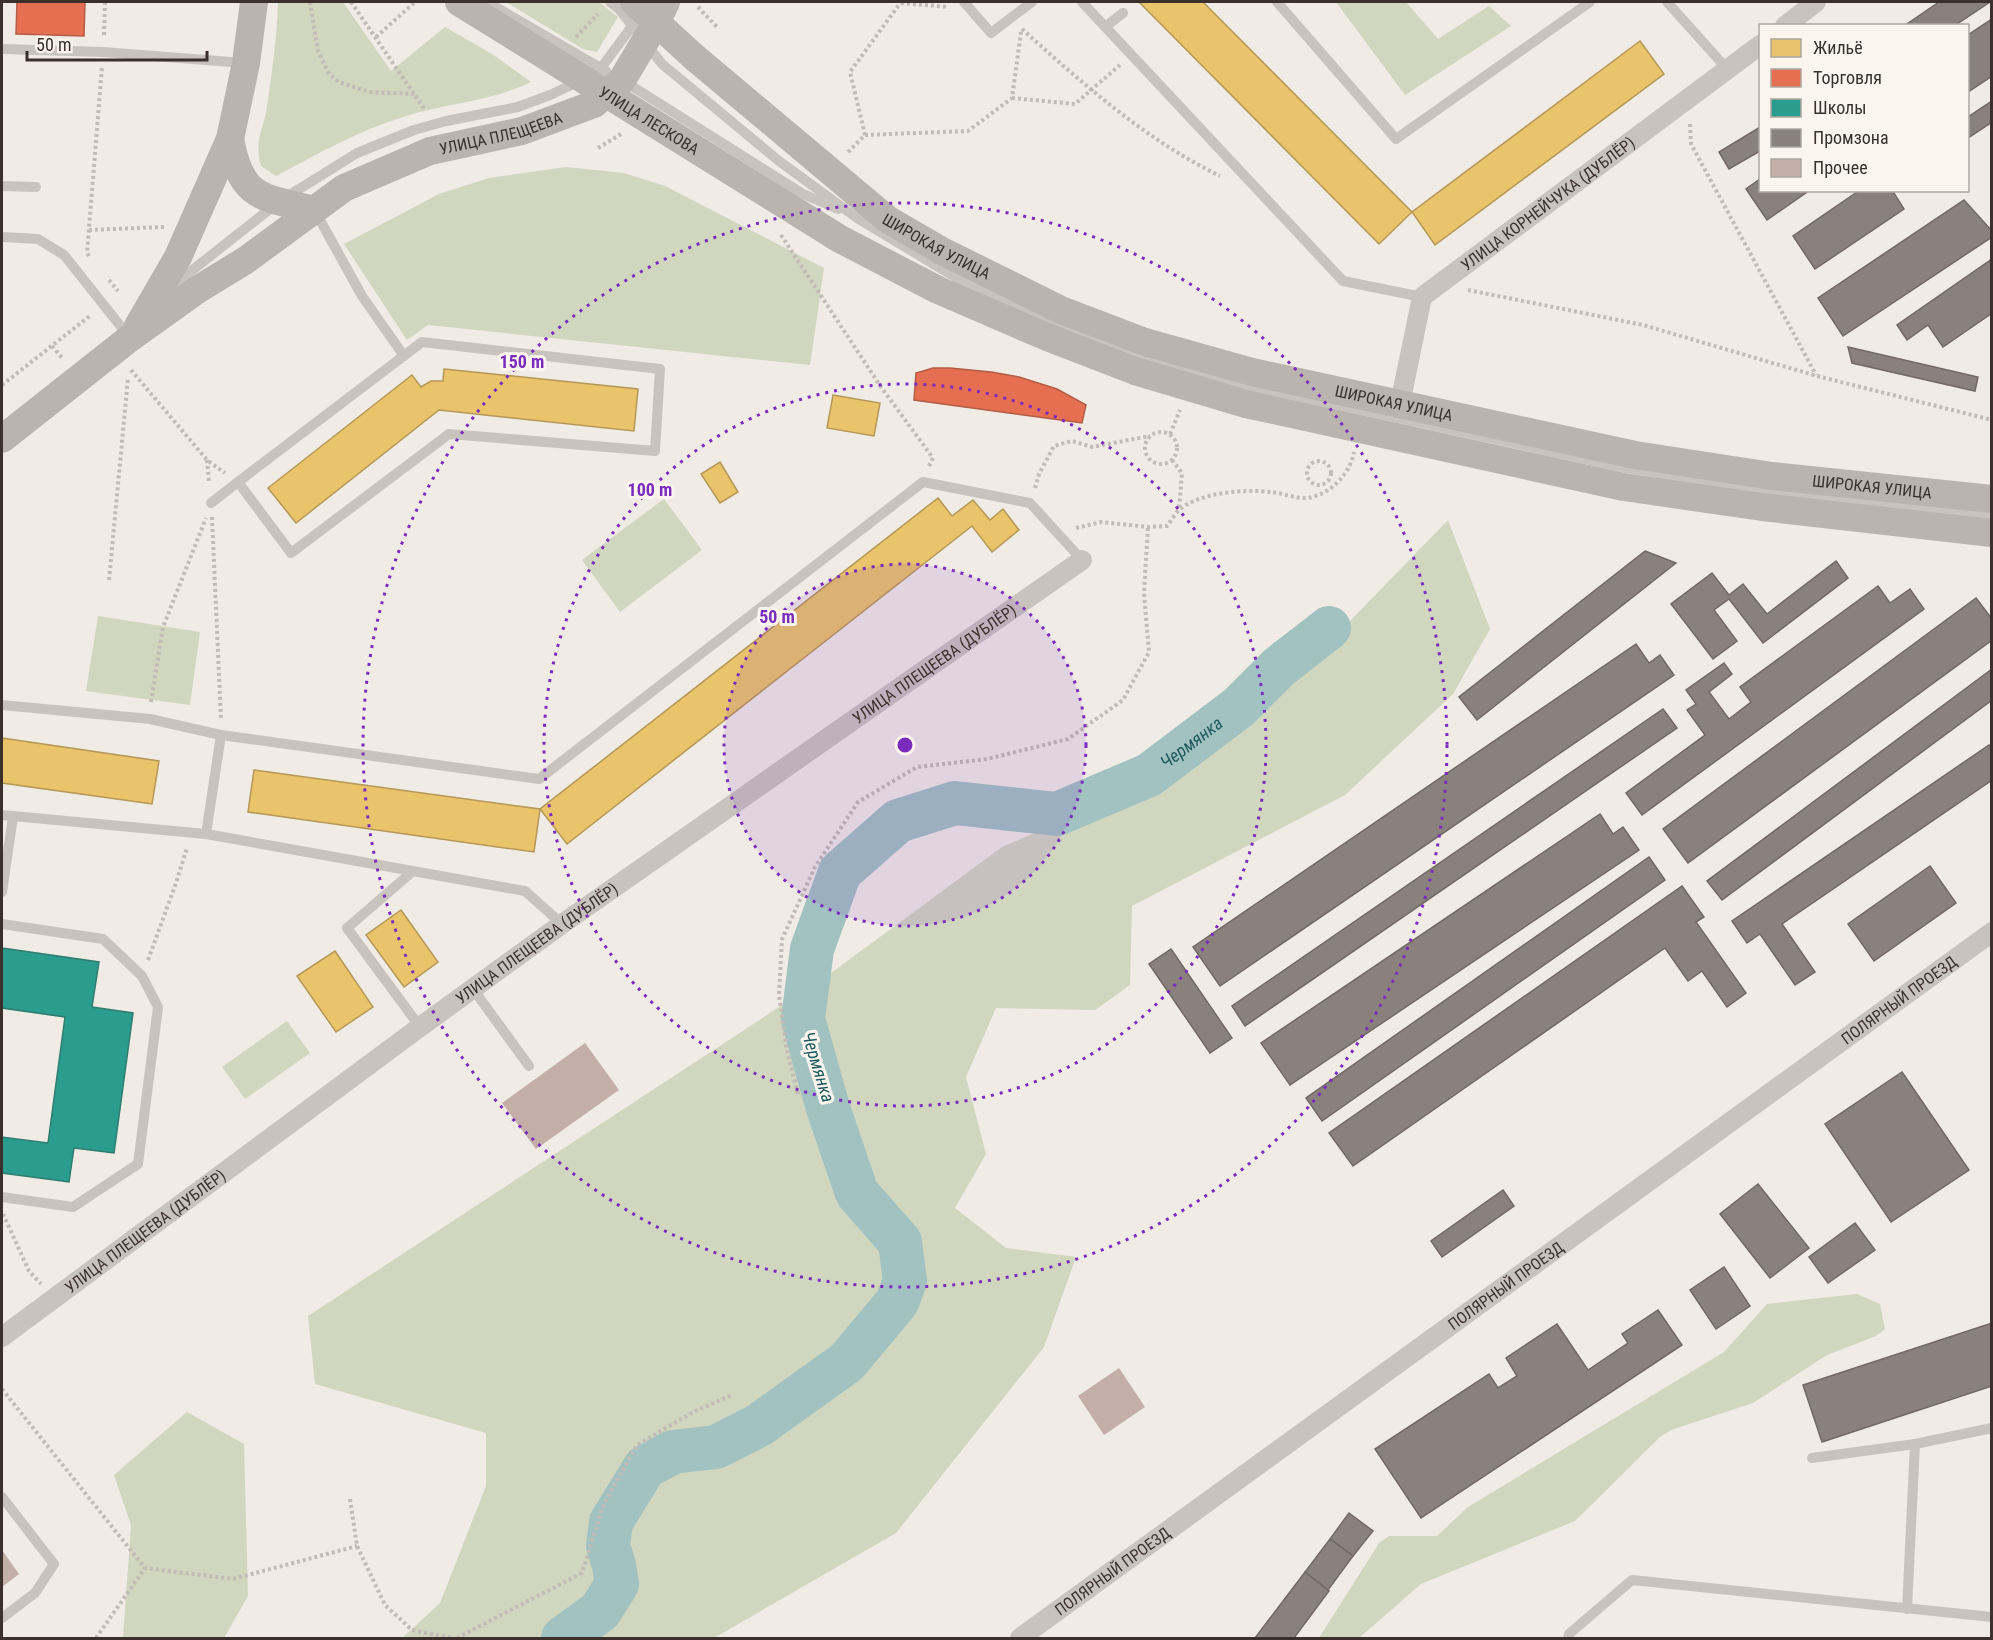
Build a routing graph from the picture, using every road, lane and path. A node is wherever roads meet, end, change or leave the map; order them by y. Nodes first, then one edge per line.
1 (105, 2) edge
2 (254, 2) edge
3 (310, 2) edge
4 (351, 2) edge
5 (415, 2) edge
6 (459, 2) edge
7 (487, 2) edge
8 (901, 2) edge
9 (1032, 2) edge
10 (1082, 2) edge
11 (1277, 2) edge
12 (1590, 2) edge
13 (1667, 2) edge
14 (1816, 2) edge
15 (608, 4) edge
16 (967, 5) edge
17 (698, 7) dead end
18 (1123, 13) dead end
19 (648, 15) edge
20 (1010, 18) junction
21 (1788, 24) edge
22 (717, 27) dead end
23 (1105, 27) junction
24 (1022, 28) junction
25 (376, 37) junction
26 (572, 41) dead end
27 (1759, 47) edge
28 (2, 49) edge
29 (103, 52) junction
30 (1132, 55) junction
31 (246, 63) junction
32 (1728, 70) junction
33 (604, 80) junction
34 (1091, 90) junction
35 (415, 94) junction
36 (1011, 99) junction
37 (1689, 99) junction
38 (429, 115) dead end
39 (621, 134) dead end
40 (866, 135) junction
41 (230, 139) junction
42 (598, 148) dead end
43 (842, 167) junction
44 (1227, 180) dead end
45 (2, 186) edge
46 (36, 187) dead end
47 (280, 201) junction
48 (314, 210) junction
49 (174, 226) dead end
50 (848, 228) junction
51 (89, 230) junction
52 (781, 235) dead end
53 (2, 237) edge
54 (93, 261) dead end
55 (106, 276) dead end
56 (1441, 285) junction
57 (118, 291) dead end
58 (1422, 297) junction
59 (155, 298) junction
60 (130, 338) junction
61 (52, 346) dead end
62 (404, 356) junction
63 (65, 361) dead end
64 (129, 367) dead end
65 (1817, 376) junction
66 (128, 378) dead end
67 (1397, 403) junction
68 (1182, 405) dead end
69 (1992, 420) edge
70 (1170, 434) junction
71 (1150, 436) junction
72 (2, 439) edge
73 (1355, 445) dead end
74 (1172, 460) junction
75 (238, 482) junction
76 (923, 482) junction
77 (1326, 484) junction
78 (1330, 489) junction
79 (1992, 499) edge
80 (212, 503) junction
81 (1030, 503) junction
82 (1179, 510) junction
83 (1992, 515) edge
84 (1148, 527) junction
85 (1057, 533) junction
86 (1992, 533) edge
87 (1082, 560) joint
88 (110, 580) dead end
89 (151, 700) dead end
90 (2, 705) edge
91 (221, 735) junction
92 (2, 815) edge
93 (13, 817) junction
94 (206, 834) junction
95 (412, 872) junction
96 (2, 892) edge
97 (2, 924) edge
98 (562, 924) junction
99 (1992, 932) edge
100 (142, 976) junction
101 (473, 988) junction
102 (420, 1027) junction
103 (529, 1066) dead end
104 (798, 1094) dead end
105 (2, 1197) edge
106 (2, 1211) edge
107 (54, 1299) junction
108 (2, 1338) edge
109 (2, 1389) edge
110 (732, 1395) dead end
111 (1992, 1428) edge
112 (1915, 1444) junction
113 (1812, 1458) dead end
114 (2, 1497) edge
115 (350, 1499) dead end
116 (357, 1546) junction
117 (145, 1568) junction
118 (1906, 1609) junction
119 (1992, 1617) edge
120 (2, 1618) edge
121 (96, 1638) edge
122 (454, 1638) edge
123 (1020, 1638) edge
124 (1568, 1638) edge

1 - 29 path
2 - 31 main road, УЛИЦА ПЛЕЩЕЕВА
3 - 35 path
4 - 25 path
5 - 25 path
6 - 33 main road, УЛИЦА ЛЕСКОВА
7 - 33 lane, УЛИЦА ЛЕСКОВА
8 - 16 path
8 - 40 path
9 - 20 lane
10 - 23 lane
11 - 12 lane
13 - 32 lane
14 - 21 street
15 - 19 lane, ШИРОКАЯ УЛИЦА
15 - 26 path
16 - 20 lane
17 - 22 path
18 - 23 lane
19 - 33 main road, УЛИЦА ПЛЕЩЕЕВА
19 - 43 main road
19 - 50 lane, ШИРОКАЯ УЛИЦА
20 - 24 path
23 - 30 lane
24 - 34 path
24 - 36 path
25 - 35 path
27 - 32 street, УЛИЦА КОРНЕЙЧУКА (ДУБЛЁР)
28 - 29 lane
29 - 31 lane
29 - 51 path
30 - 34 path
30 - 58 lane
31 - 41 main road, УЛИЦА ПЛЕЩЕЕВА
32 - 37 street, УЛИЦА КОРНЕЙЧУКА (ДУБЛЁР)
33 - 47 lane
33 - 48 main road, УЛИЦА ПЛЕЩЕЕВА
33 - 50 main road, УЛИЦА ЛЕСКОВА
34 - 36 path
34 - 44 path
35 - 38 path
36 - 40 path
37 - 56 street, УЛИЦА КОРНЕЙЧУКА (ДУБЛЁР)
37 - 65 path
39 - 42 path
40 - 43 path
41 - 47 main road, УЛИЦА ПЛЕЩЕЕВА
41 - 59 main road, УЛИЦА ПЛЕЩЕЕВА
43 - 67 main road, ШИРОКАЯ УЛИЦА
45 - 46 lane
47 - 48 main road, УЛИЦА ПЛЕЩЕЕВА
47 - 59 lane
48 - 60 main road, УЛИЦА ПЛЕЩЕЕВА
48 - 62 lane
49 - 51 path
50 - 83 lane, ШИРОКАЯ УЛИЦА
50 - 86 main road, ШИРОКАЯ УЛИЦА
51 - 54 path
52 - 76 path
53 - 60 lane
55 - 57 path
56 - 58 street, УЛИЦА КОРНЕЙЧУКА (ДУБЛЁР)
56 - 65 path
58 - 67 street
59 - 60 main road, УЛИЦА ПЛЕЩЕЕВА
60 - 72 main road, УЛИЦА ПЛЕЩЕЕВА
61 - 63 path
62 - 75 lane
62 - 75 lane
64 - 75 path
65 - 69 path
66 - 88 path
67 - 79 main road, ШИРОКАЯ УЛИЦА
68 - 70 path
70 - 71 path
70 - 74 path
71 - 74 path
71 - 81 path
73 - 78 path
74 - 82 path
75 - 80 lane
76 - 81 lane
76 - 91 lane
77 - 77 path
77 - 78 path
78 - 82 path
80 - 89 path
80 - 91 path
81 - 85 lane
82 - 84 path
84 - 85 path
84 - 104 path
85 - 87 lane
87 - 98 street, УЛИЦА ПЛЕЩЕЕВА (ДУБЛЁР)
90 - 91 lane
91 - 94 lane
92 - 93 lane
93 - 94 lane
93 - 96 lane
94 - 95 lane
94 - 100 path
95 - 98 lane
95 - 102 lane
97 - 100 lane
98 - 101 street, УЛИЦА ПЛЕЩЕЕВА (ДУБЛЁР)
99 - 123 street, ПОЛЯРНЫЙ ПРОЕЗД
100 - 105 lane
101 - 102 street, УЛИЦА ПЛЕЩЕЕВА (ДУБЛЁР)
101 - 103 lane
102 - 107 street, УЛИЦА ПЛЕЩЕЕВА (ДУБЛЁР)
106 - 107 path
107 - 108 street, УЛИЦА ПЛЕЩЕЕВА (ДУБЛЁР)
109 - 117 path
110 - 122 path
111 - 112 lane
112 - 113 lane
112 - 118 lane
114 - 120 lane
115 - 116 path
116 - 117 path
116 - 122 path
117 - 121 path
118 - 119 lane
118 - 124 lane

